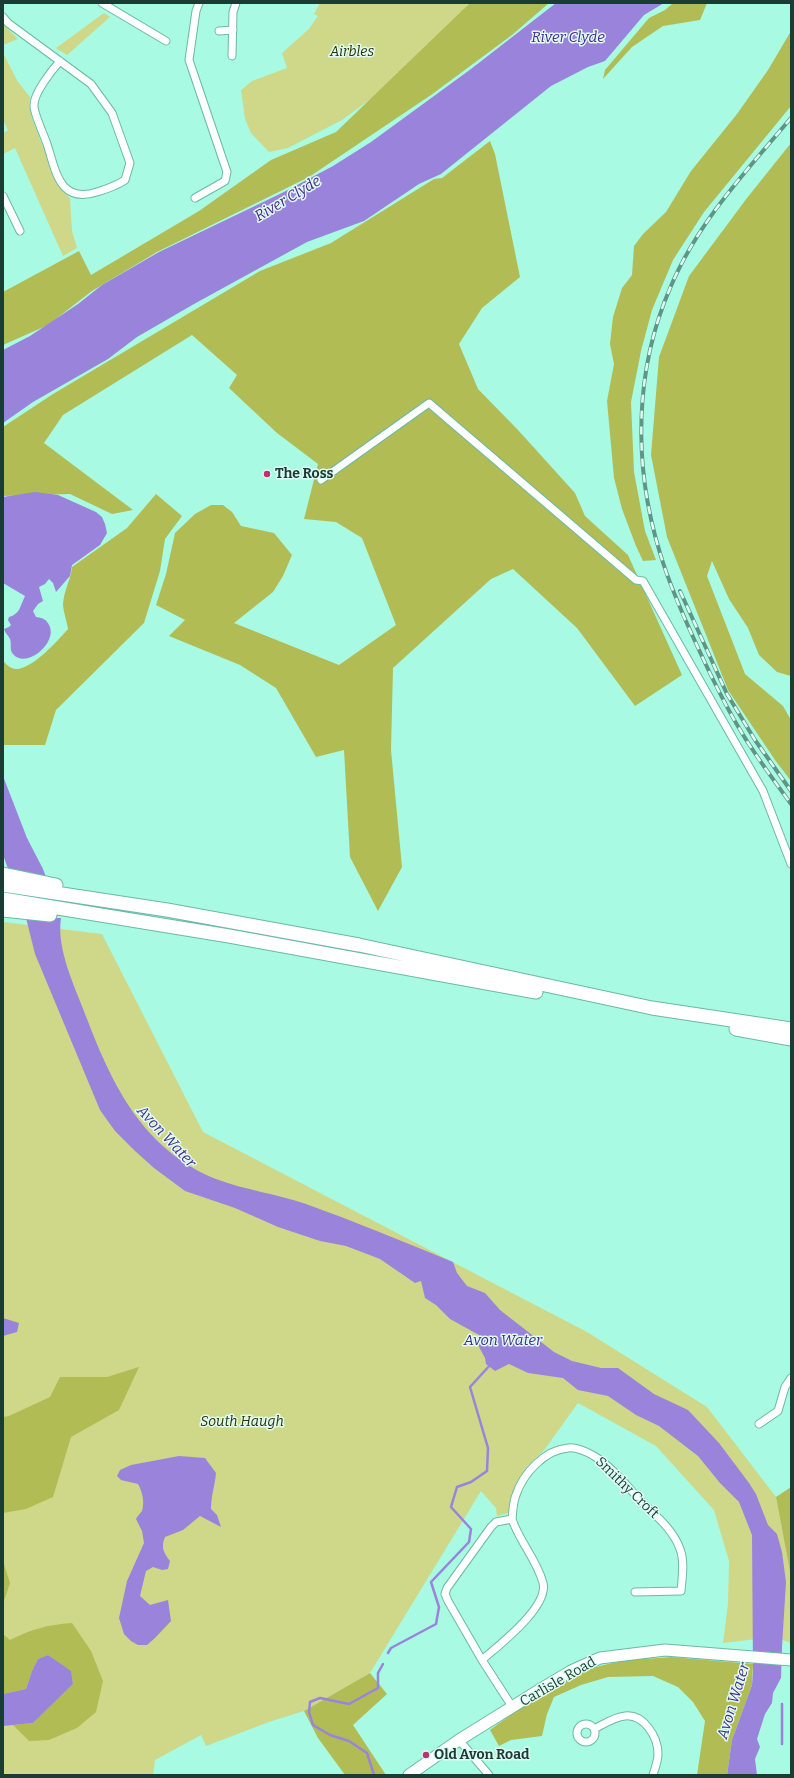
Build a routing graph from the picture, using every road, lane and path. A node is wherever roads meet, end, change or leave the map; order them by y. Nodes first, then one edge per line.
1 (102, 3) edge
2 (199, 3) edge
3 (236, 3) edge
4 (111, 5) edge
5 (3, 17) edge
6 (233, 30) junction
7 (219, 31) dead end
8 (166, 41) dead end
9 (232, 56) dead end
10 (60, 61) junction
11 (3, 196) edge
12 (194, 198) dead end
13 (20, 231) dead end
14 (322, 480) dead end
15 (791, 864) edge
16 (3, 874) edge
17 (3, 885) edge
18 (67, 891) junction
19 (3, 899) edge
20 (3, 910) edge
21 (76, 914) junction
22 (791, 1029) edge
23 (791, 1039) edge
24 (791, 1378) edge
25 (759, 1424) dead end
26 (512, 1519) junction
27 (635, 1592) dead end
28 (482, 1660) junction
29 (791, 1660) edge
30 (513, 1708) junction
31 (594, 1729) dead end
32 (459, 1740) junction
33 (409, 1775) edge
34 (489, 1775) edge
35 (653, 1775) edge

1 - 4 street
2 - 12 street
3 - 6 street
4 - 8 street
5 - 10 street
6 - 7 street
6 - 9 street
10 - 10 street
11 - 13 street
14 - 15 street
16 - 18 highway
17 - 18 highway
18 - 22 highway
19 - 21 highway
20 - 21 highway
21 - 23 highway
24 - 25 street
26 - 27 street, Smithy Croft
26 - 28 street
26 - 28 street
28 - 30 street
29 - 30 main road, Carlisle Road
30 - 32 main road, Carlisle Road
31 - 35 street
32 - 33 main road, Carlisle Road
32 - 34 street

